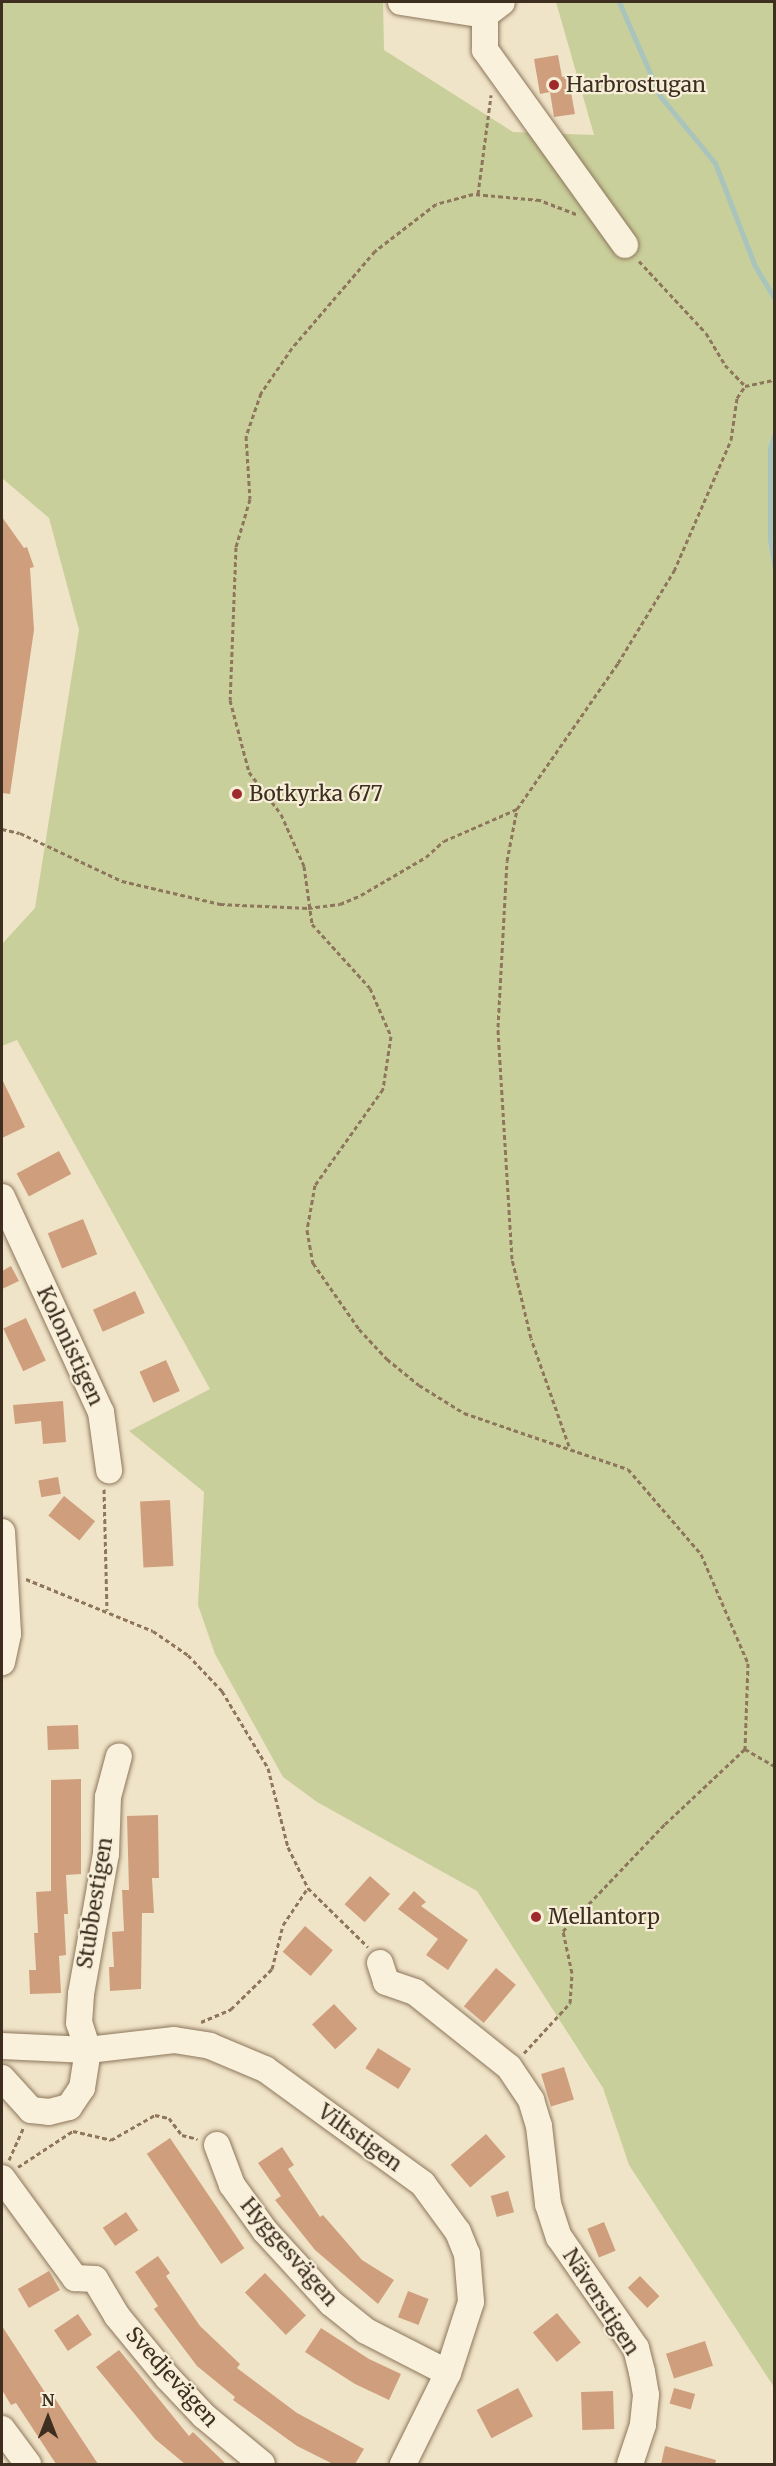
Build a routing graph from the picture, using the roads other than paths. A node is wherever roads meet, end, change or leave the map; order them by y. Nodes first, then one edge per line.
1 (401, 2) edge
2 (494, 8) edge
3 (625, 245) road end
4 (2, 1197) edge
5 (109, 1470) road end
6 (2, 1532) edge
7 (2, 1662) edge
8 (119, 1756) dead end
9 (380, 1963) road end
10 (2, 2046) edge
11 (88, 2050) junction
12 (2, 2078) edge
13 (218, 2145) road end
14 (2, 2178) edge
15 (448, 2373) junction
16 (2, 2429) edge
17 (28, 2464) edge
18 (261, 2464) edge
19 (403, 2464) edge
20 (630, 2464) edge

1 - 2 street
2 - 3 street
4 - 5 street, Kolonistigen
6 - 7 street
8 - 11 street, Stubbestigen
9 - 20 street, Näverstigen
10 - 11 street, Viltstigen
11 - 12 street
11 - 15 street, Viltstigen
13 - 15 street, Hyggesvägen
14 - 18 street, Svedjevägen
15 - 19 street, Viltstigen
16 - 17 street

